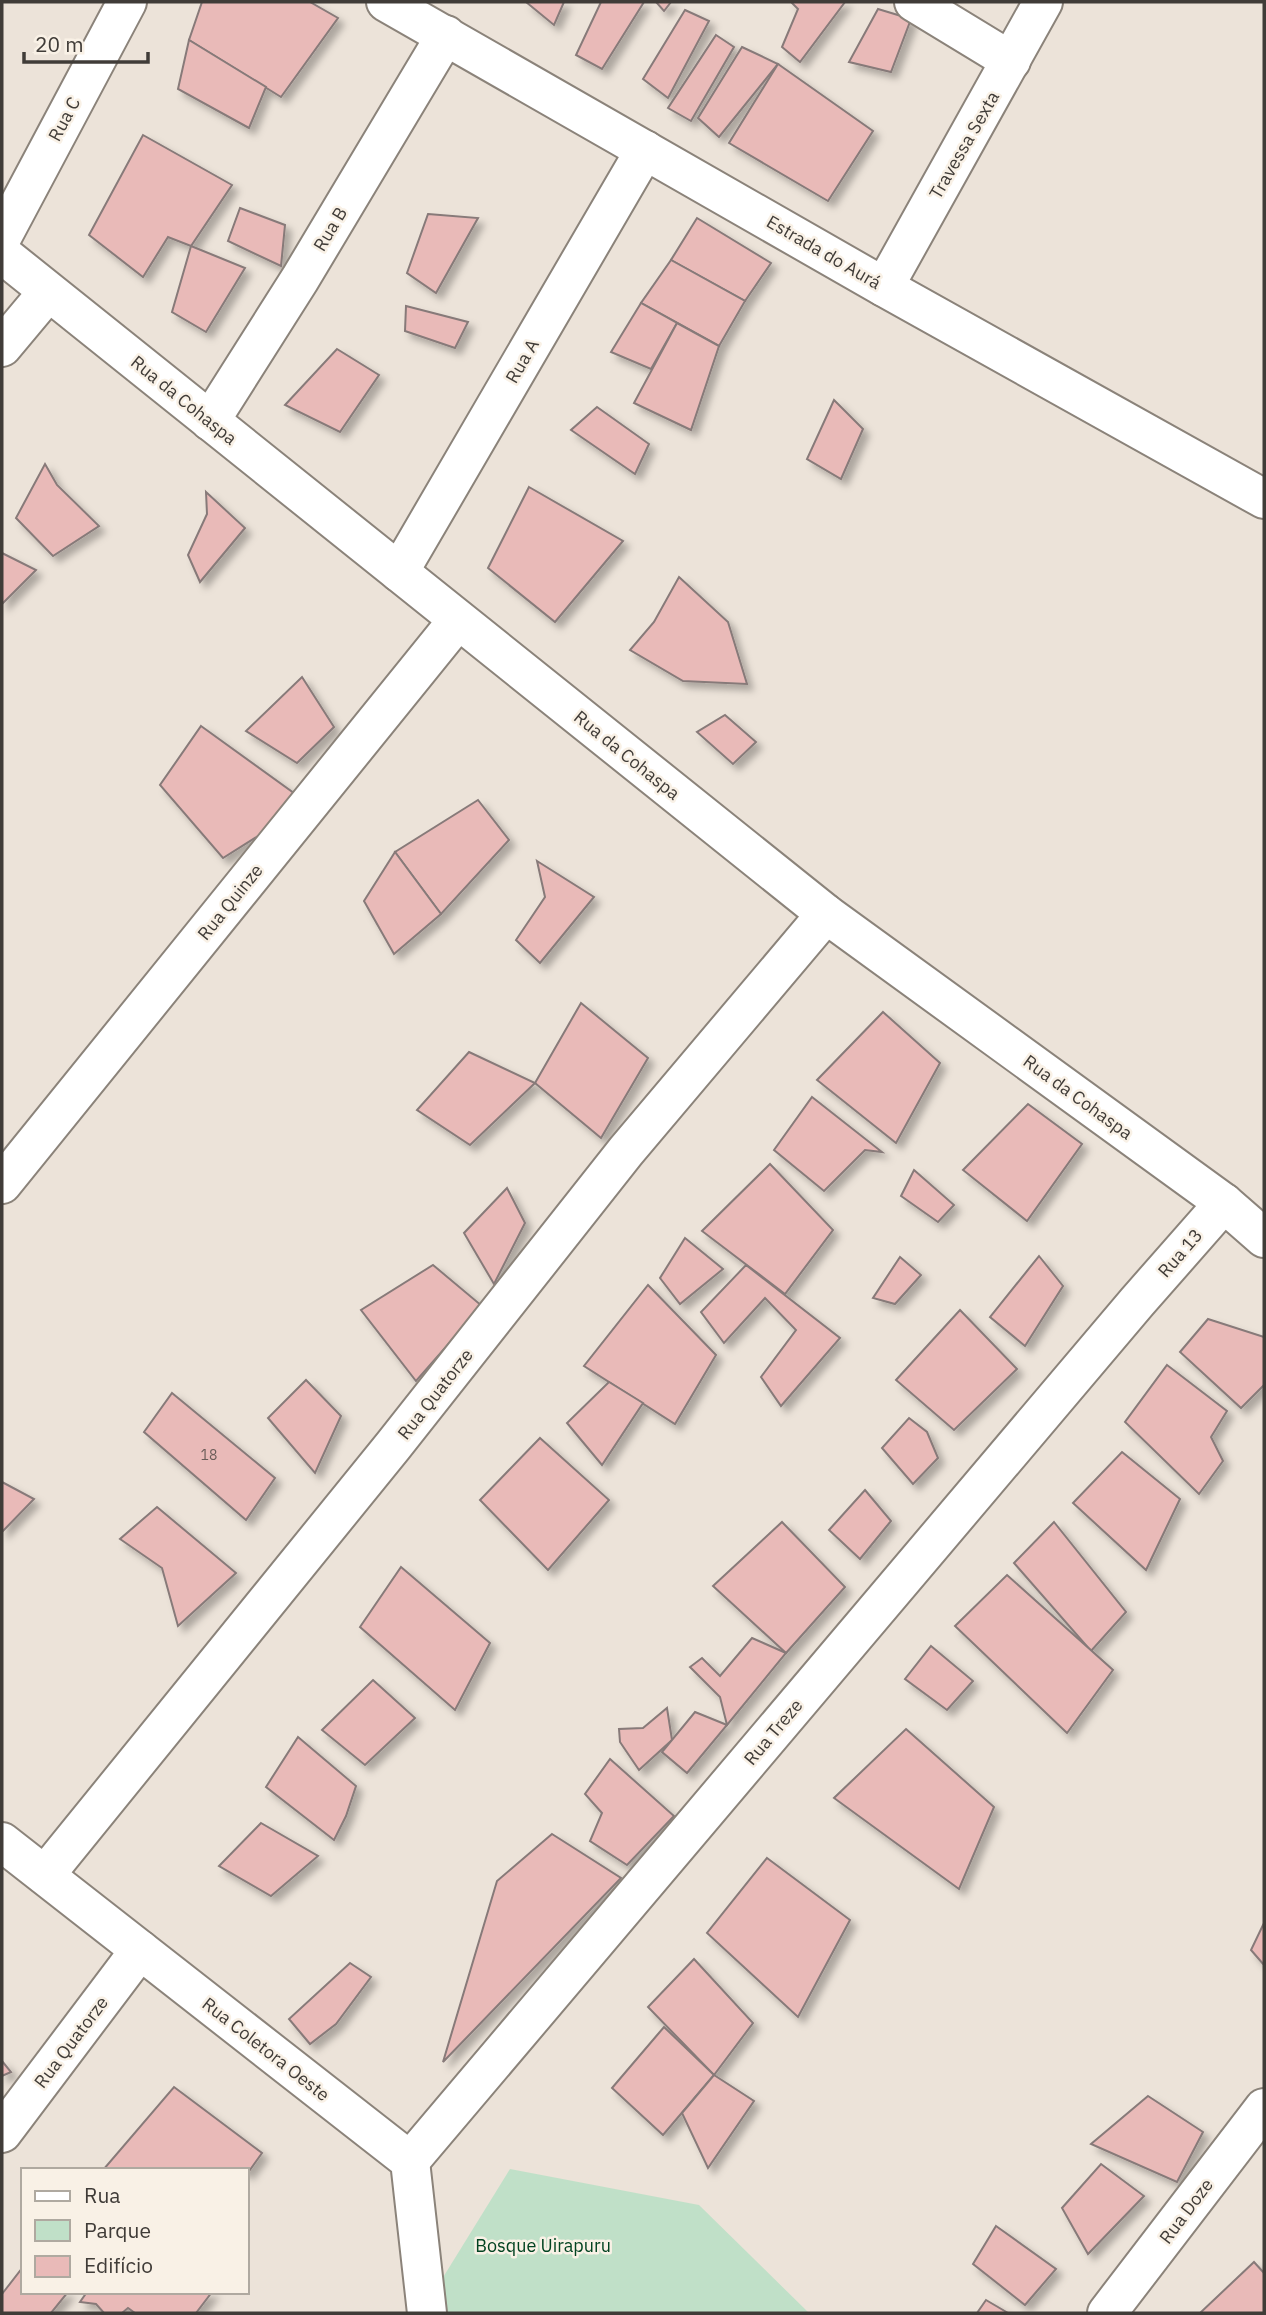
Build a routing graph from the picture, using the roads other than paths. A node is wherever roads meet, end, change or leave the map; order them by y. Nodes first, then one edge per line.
1 (127, 2) edge
2 (386, 2) edge
3 (914, 2) edge
4 (1043, 2) edge
5 (446, 35) junction
6 (1011, 61) junction
7 (645, 150) junction
8 (2, 237) edge
9 (2, 254) edge
10 (884, 287) junction
11 (48, 292) junction
12 (2, 346) edge
13 (210, 421) junction
14 (1264, 499) edge
15 (399, 572) junction
16 (458, 620) junction
17 (826, 914) junction
18 (2, 1184) edge
19 (1224, 1203) junction
20 (1264, 1238) edge
21 (1137, 1302) joint
22 (2, 1842) edge
23 (45, 1875) junction
24 (140, 1950) junction
25 (1264, 2108) edge
26 (2, 2133) edge
27 (410, 2161) junction
28 (427, 2313) edge
29 (1107, 2313) edge

1 - 8 street, Rua C
2 - 5 street, Estrada do Aurá
3 - 6 street
4 - 6 street, Travessa Sexta
5 - 7 street, Estrada do Aurá
5 - 13 street, Rua B
6 - 10 street, Travessa Sexta
7 - 10 street, Estrada do Aurá
7 - 15 street, Rua A
9 - 11 street, Rua da Cohaspa
10 - 14 street, Estrada do Aurá
11 - 12 street
11 - 13 street, Rua da Cohaspa
13 - 15 street, Rua da Cohaspa
15 - 16 street, Rua da Cohaspa
16 - 17 street, Rua da Cohaspa
16 - 18 street, Rua Quinze
17 - 19 street, Rua da Cohaspa
17 - 23 street, Rua Quatorze
19 - 20 street, Rua da Cohaspa
19 - 21 street, Rua 13
21 - 27 street, Rua Treze
22 - 23 street, Rua Coletora Oeste
23 - 24 street, Rua Coletora Oeste
24 - 26 street, Rua Quatorze
24 - 27 street, Rua Coletora Oeste
25 - 29 street, Rua Doze
27 - 28 street

